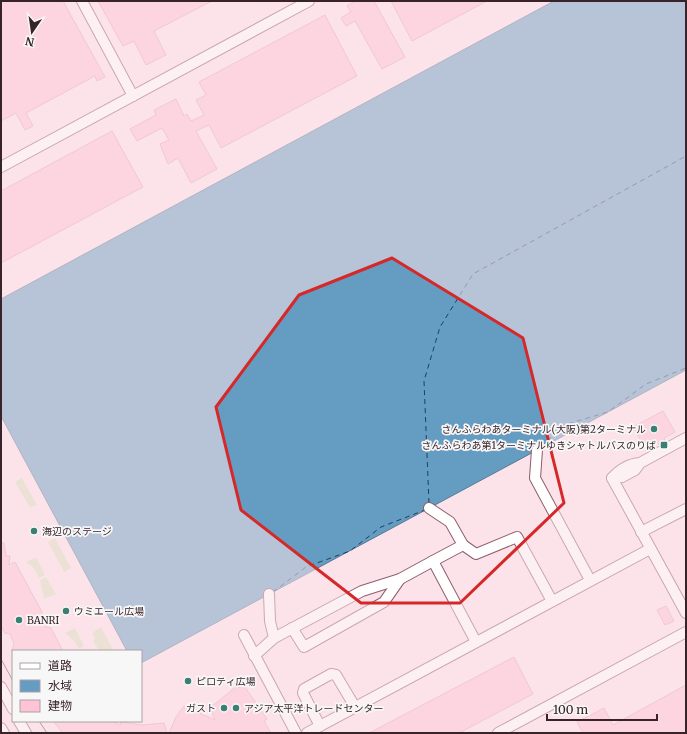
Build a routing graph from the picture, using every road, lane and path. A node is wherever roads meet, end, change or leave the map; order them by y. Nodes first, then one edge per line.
1 (82, 1) edge
2 (309, 1) edge
3 (133, 96) junction
4 (1, 167) edge
5 (686, 438) edge
6 (537, 450) dead end
7 (429, 508) dead end
8 (686, 509) edge
9 (641, 532) junction
10 (463, 545) junction
11 (650, 549) junction
12 (433, 561) junction
13 (400, 579) junction
14 (590, 580) junction
15 (269, 594) dead end
16 (552, 601) junction
17 (686, 613) edge
18 (292, 628) junction
19 (686, 632) edge
20 (244, 635) dead end
21 (274, 638) junction
22 (476, 642) junction
23 (254, 656) junction
24 (1, 687) edge
25 (12, 707) edge
26 (355, 707) junction
27 (20, 722) edge
28 (320, 726) junction
29 (1, 728) edge
30 (4, 733) edge
31 (26, 733) edge
32 (296, 733) edge
33 (307, 733) edge
34 (498, 733) edge

1 - 3 street
2 - 3 street
3 - 4 street
5 - 9 street
6 - 14 street
7 - 10 street
8 - 9 street
9 - 11 street
10 - 12 street
10 - 16 street
11 - 14 street
11 - 17 street
12 - 13 street
12 - 22 street
13 - 18 street
13 - 18 street
14 - 16 street
15 - 21 street
16 - 22 street
18 - 21 street
19 - 34 street
20 - 23 street
21 - 23 street
22 - 26 street
23 - 32 street
24 - 25 street
26 - 28 street
26 - 28 street
27 - 31 street
28 - 33 street
29 - 30 street

